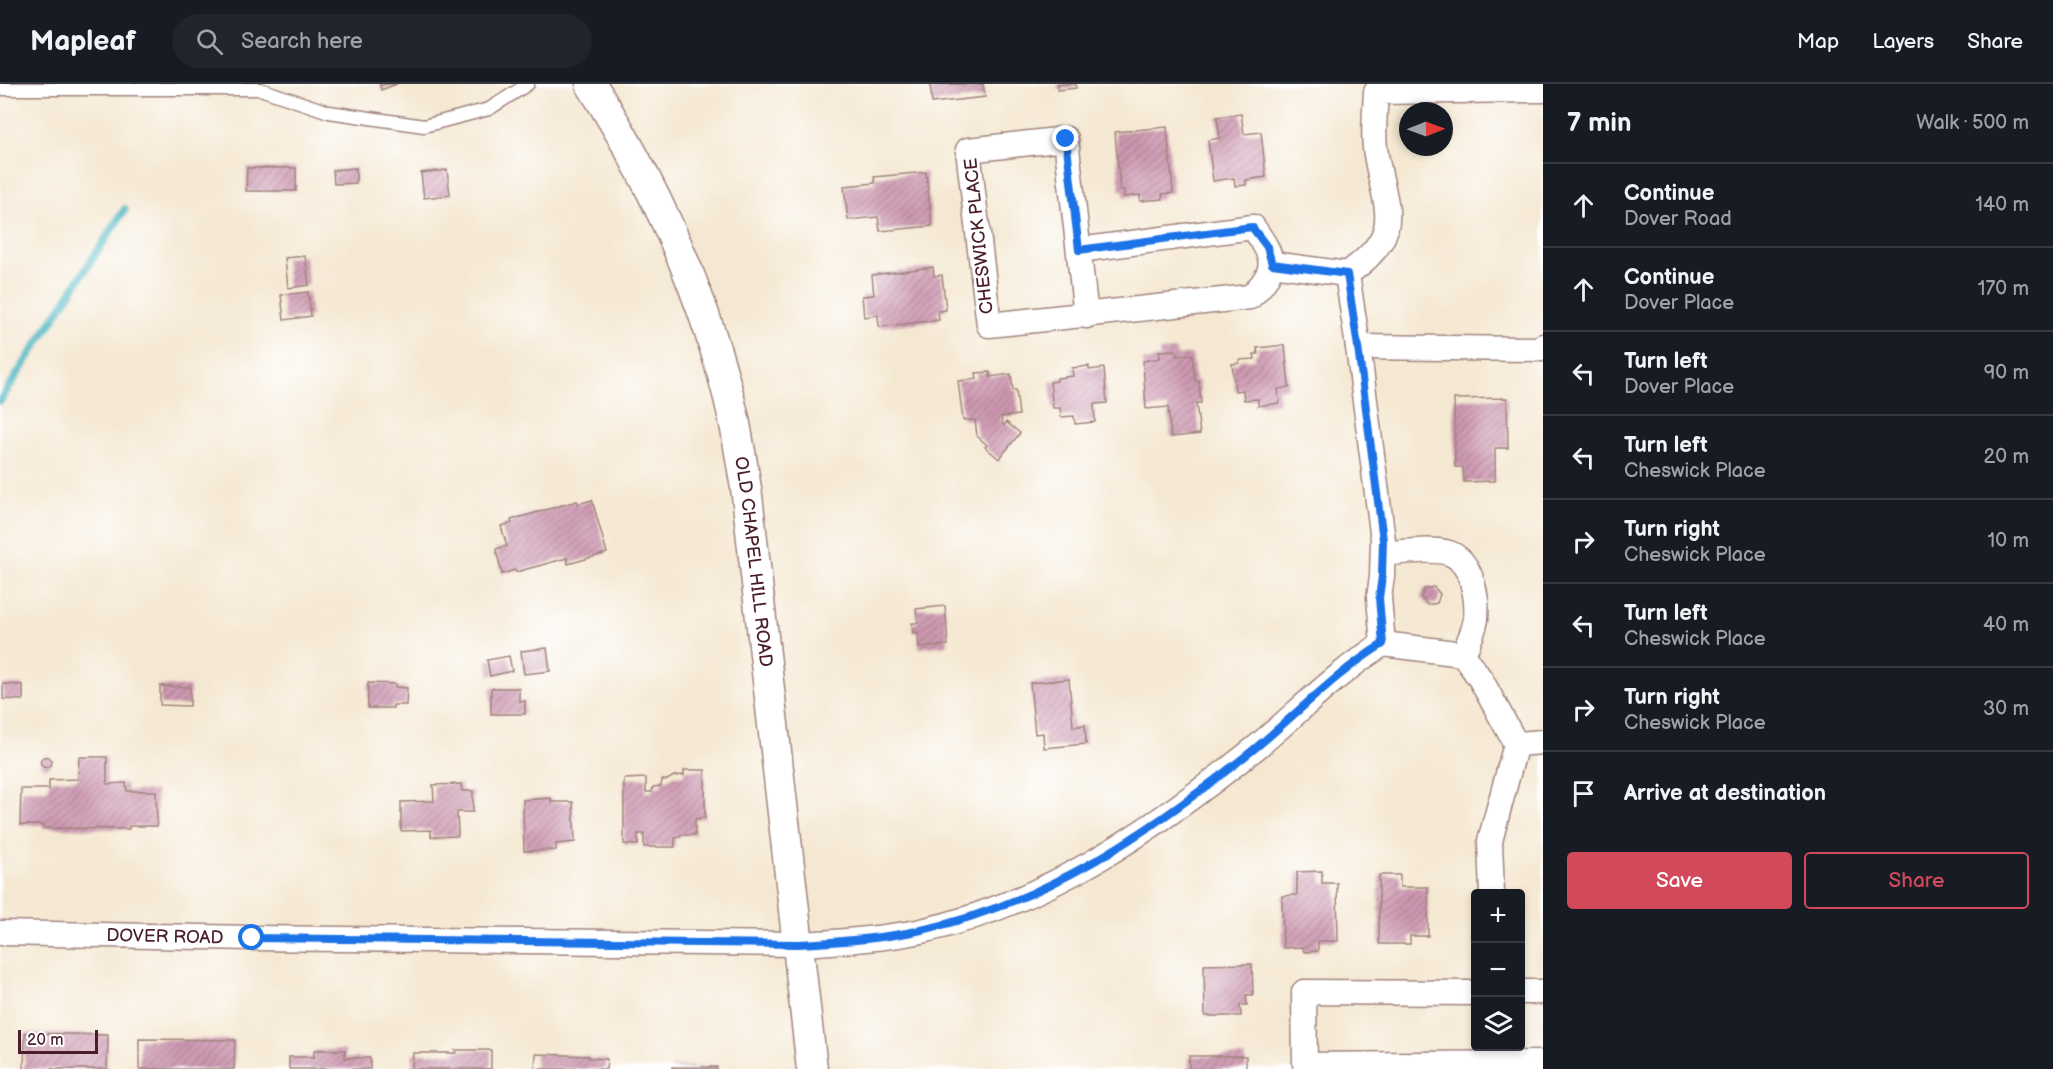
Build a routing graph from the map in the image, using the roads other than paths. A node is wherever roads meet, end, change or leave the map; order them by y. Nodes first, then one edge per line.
1 (528, 84) edge
2 (591, 84) edge
3 (0, 89) edge
4 (1543, 90) edge
5 (1079, 250) junction
6 (1272, 264) junction
7 (1347, 274) junction
8 (1086, 316) junction
9 (1543, 346) edge
10 (1358, 347) junction
11 (1383, 554) junction
12 (1383, 644) junction
13 (1463, 654) junction
14 (1543, 742) edge
15 (1516, 744) junction
16 (1492, 889) edge
17 (0, 933) edge
18 (799, 944) junction
19 (1525, 992) edge
20 (1543, 992) edge
21 (1471, 993) edge
22 (1505, 1055) edge
23 (1543, 1063) edge
24 (812, 1069) edge

1 - 3 lane
2 - 18 street, OLD CHAPEL HILL ROAD
4 - 7 street
5 - 6 street
5 - 8 street, CHESWICK PLACE
5 - 8 street, CHESWICK PLACE
6 - 7 street
6 - 8 street, CHESWICK PLACE
7 - 10 street
9 - 10 street
10 - 11 street
11 - 12 street
11 - 13 street
12 - 13 street
12 - 18 street, DOVER ROAD
13 - 15 street
14 - 15 street
15 - 16 street
17 - 18 street, DOVER ROAD
18 - 24 street, OLD CHAPEL HILL ROAD
19 - 20 street
21 - 22 street
22 - 23 street

